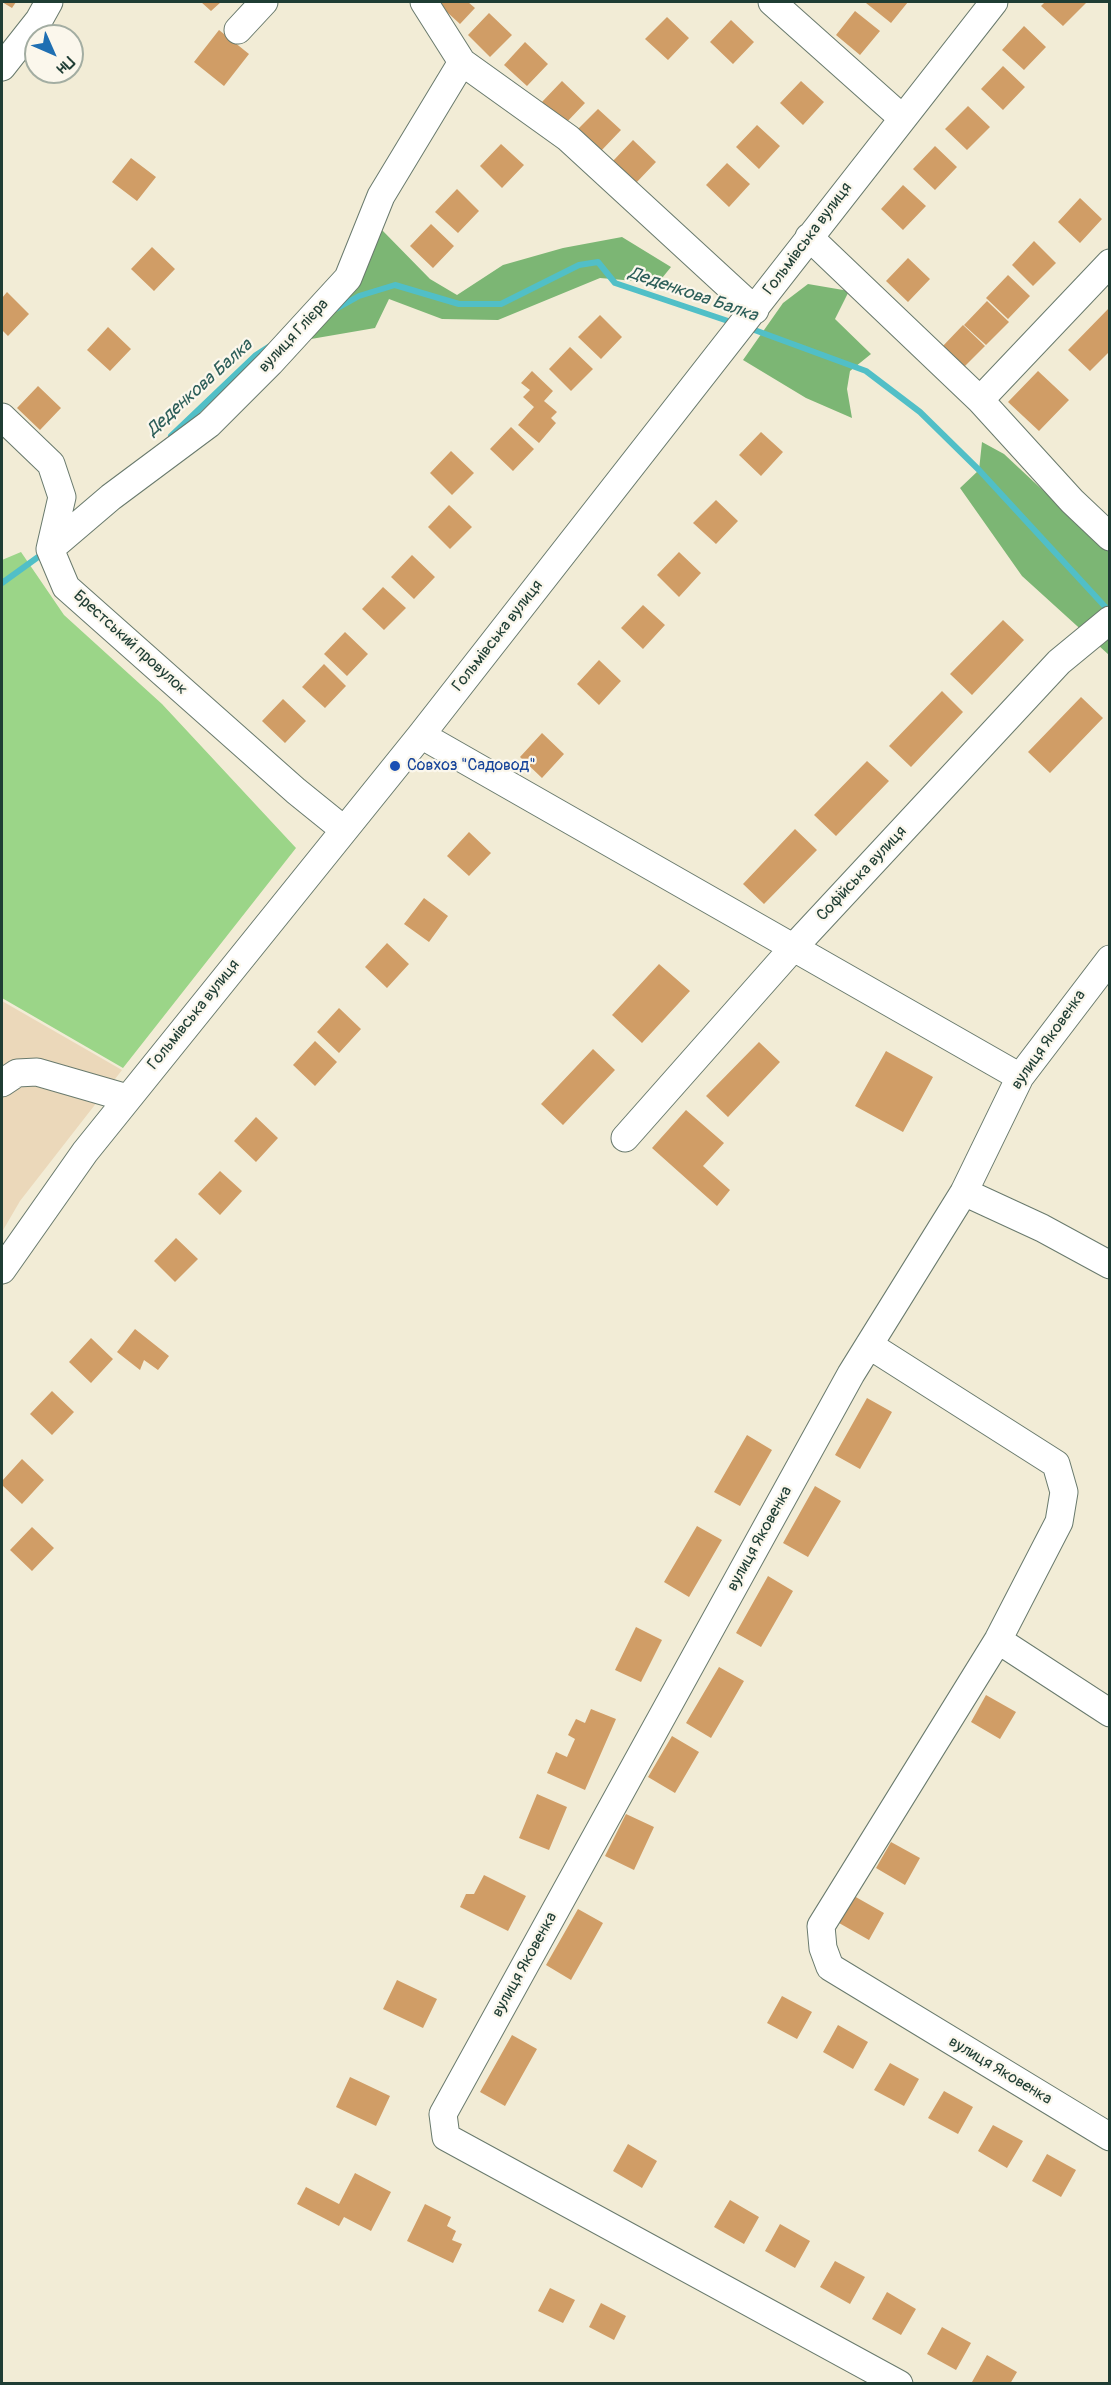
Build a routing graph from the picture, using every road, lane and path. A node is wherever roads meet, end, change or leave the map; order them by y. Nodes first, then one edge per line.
1 (49, 2) edge
2 (264, 2) edge
3 (424, 2) edge
4 (772, 2) edge
5 (994, 2) edge
6 (238, 30) dead end
7 (462, 62) junction
8 (2, 67) edge
9 (901, 117) junction
10 (809, 237) junction
11 (1110, 263) edge
12 (755, 310) junction
13 (980, 400) junction
14 (2, 417) edge
15 (1110, 537) edge
16 (50, 549) junction
17 (1110, 620) edge
18 (421, 735) junction
19 (343, 829) junction
20 (793, 948) junction
21 (1110, 958) edge
22 (1020, 1077) junction
23 (2, 1083) edge
24 (127, 1098) junction
25 (625, 1138) dead end
26 (964, 1192) junction
27 (1110, 1265) edge
28 (2, 1270) edge
29 (869, 1345) junction
30 (998, 1640) junction
31 (1110, 1713) edge
32 (1110, 2137) edge
33 (899, 2384) edge

1 - 8 street
2 - 6 street
3 - 7 street
4 - 9 street
5 - 9 street, Гольмівська вулиця
7 - 12 street
7 - 16 street, вулиця Глієра
9 - 10 street, Гольмівська вулиця
10 - 12 street, Гольмівська вулиця
10 - 13 street
11 - 13 street
12 - 18 street, Гольмівська вулиця
13 - 15 street
14 - 16 street
16 - 19 street, Брестський провулок
17 - 20 street, Софійська вулиця
18 - 19 street, Гольмівська вулиця
18 - 20 street
19 - 24 street, Гольмівська вулиця
20 - 22 street
20 - 25 street, Софійська вулиця
21 - 22 street, вулиця Яковенка
22 - 26 street, вулиця Яковенка
23 - 24 street
24 - 28 street, Гольмівська вулиця
26 - 27 street
26 - 29 street, вулиця Яковенка
29 - 30 street, вулиця Яковенка
29 - 33 street, вулиця Яковенка
30 - 31 street
30 - 32 street, вулиця Яковенка

